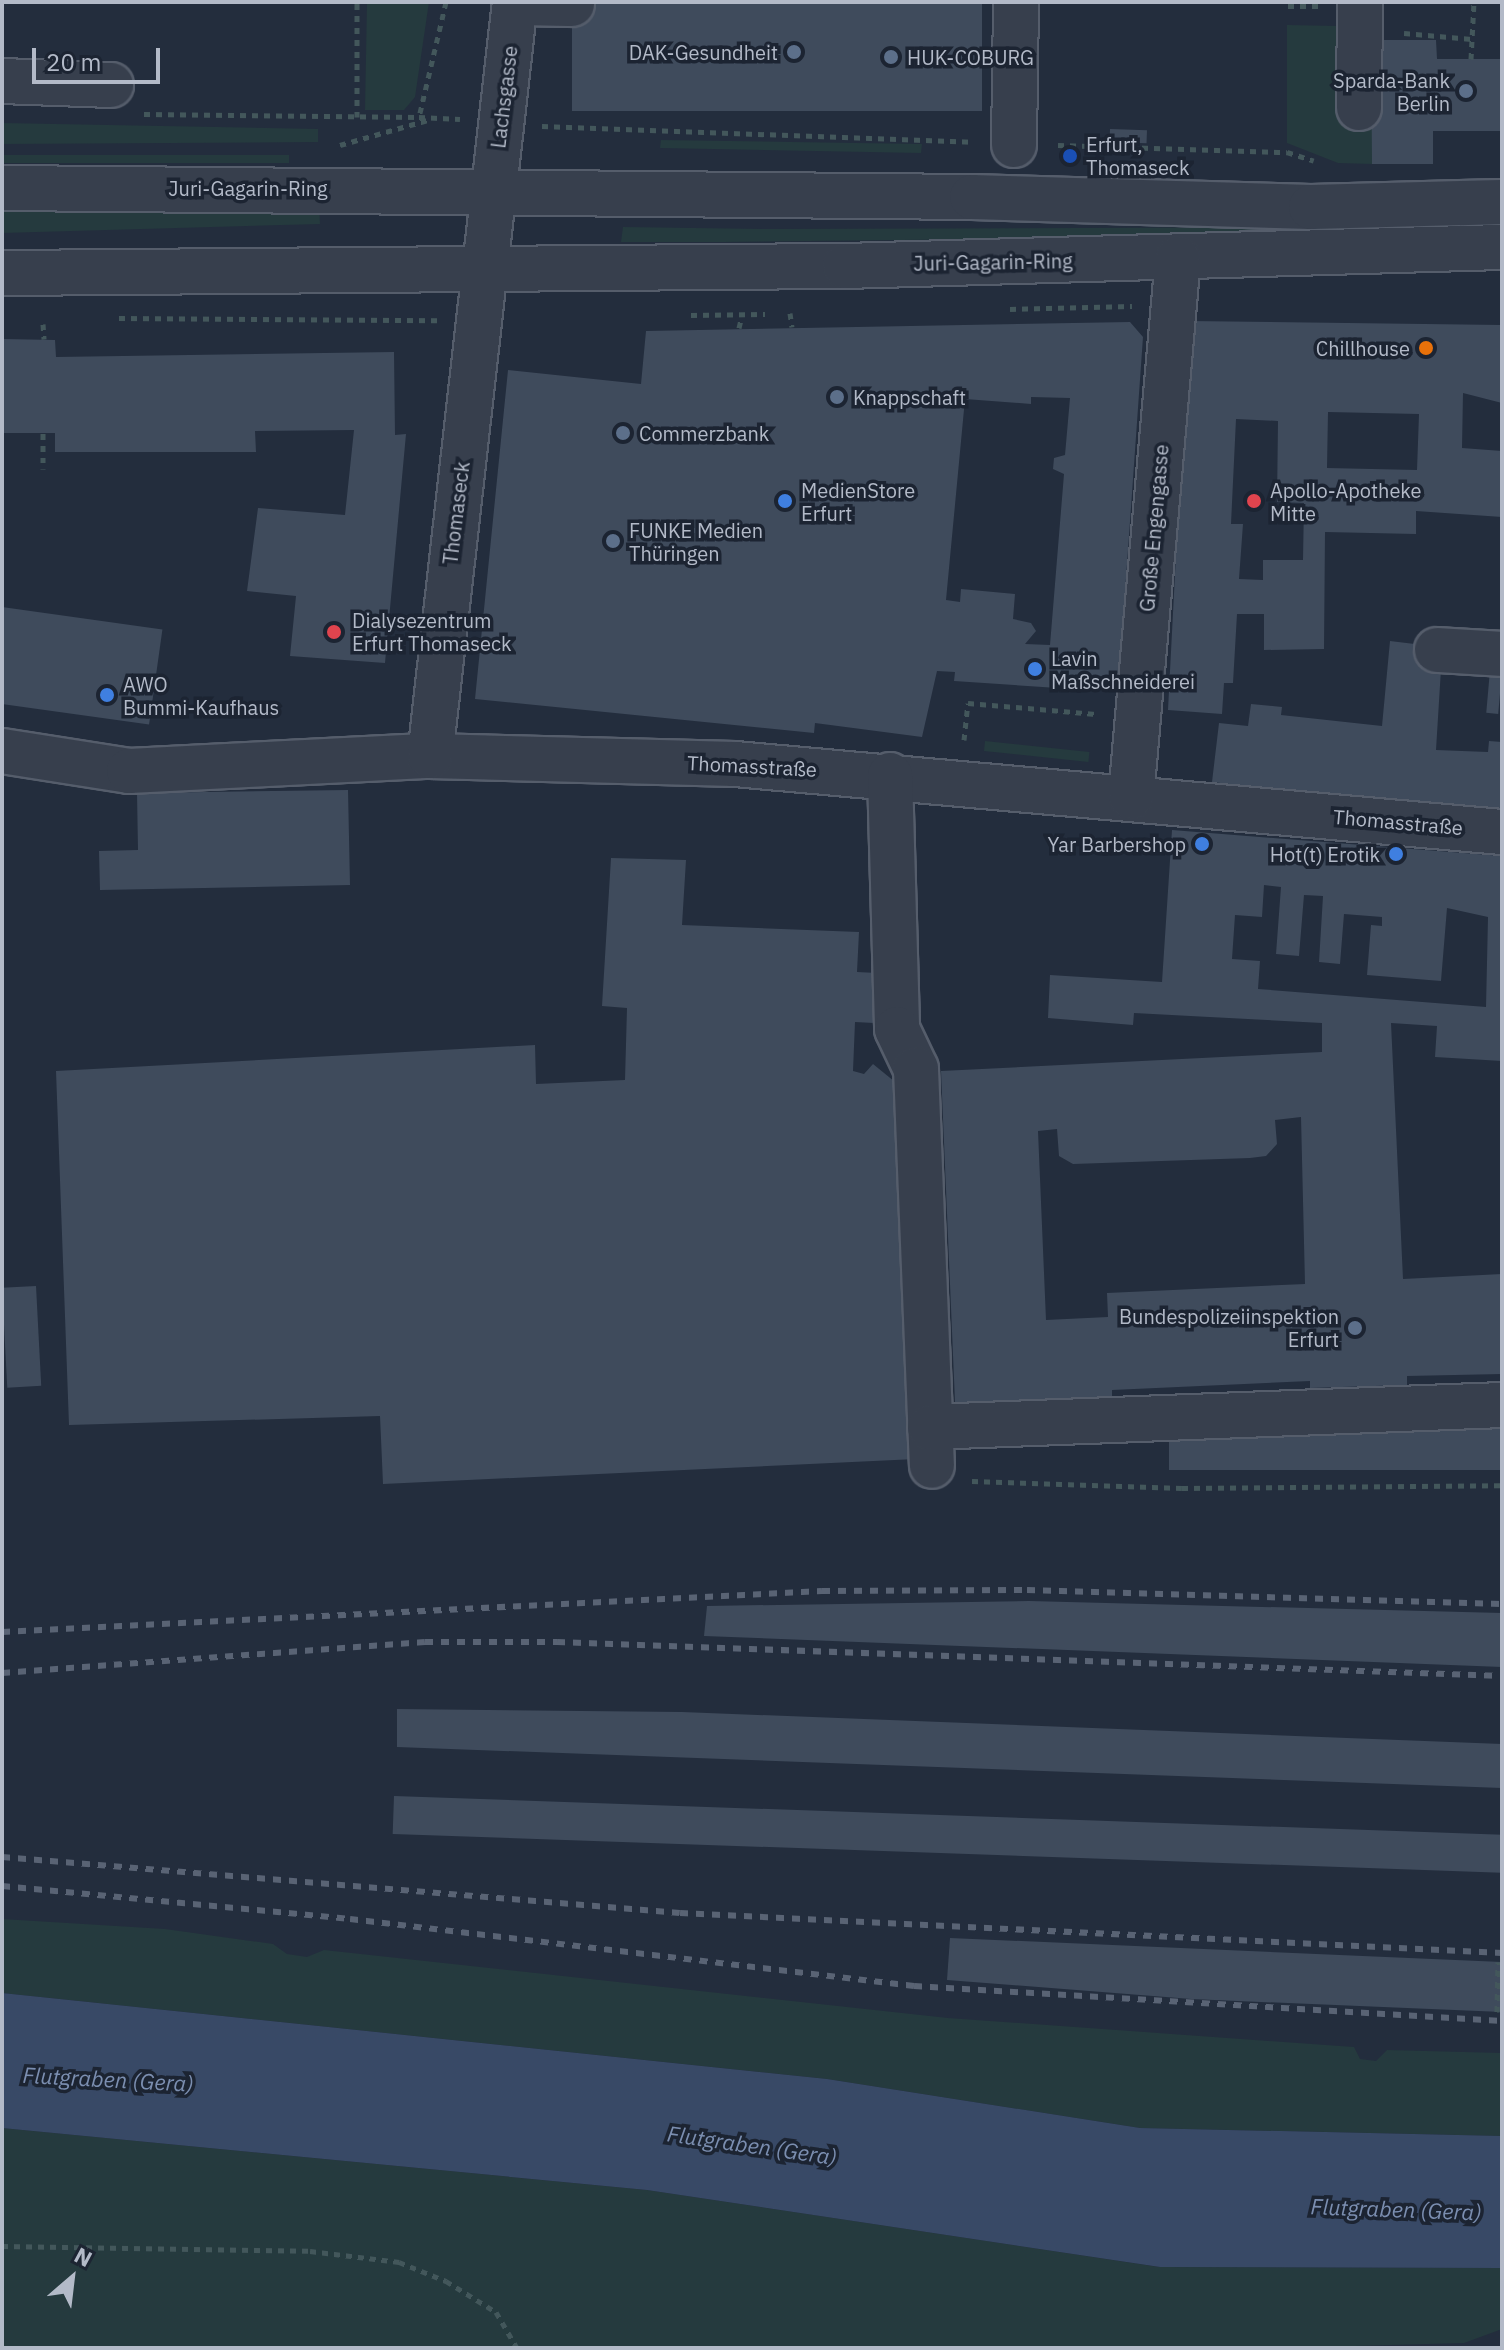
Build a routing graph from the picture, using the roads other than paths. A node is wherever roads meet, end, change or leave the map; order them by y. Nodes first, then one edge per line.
1 (515, 2) edge
2 (1016, 2) edge
3 (1360, 2) edge
4 (572, 4) dead end
5 (2, 81) edge
6 (118, 99) road end
7 (1359, 108) dead end
8 (1014, 145) road end
9 (2, 188) edge
10 (493, 191) junction
11 (1502, 202) edge
12 (1502, 247) edge
13 (1178, 258) junction
14 (484, 271) junction
15 (2, 273) edge
16 (1437, 650) dead end
17 (1502, 654) edge
18 (2, 751) edge
19 (430, 756) junction
20 (890, 775) junction
21 (1131, 797) junction
22 (1502, 832) edge
23 (1502, 1405) edge

1 - 4 street
1 - 10 street, Lachsgasse
2 - 8 street
3 - 7 street
5 - 6 street
9 - 10 street, Juri-Gagarin-Ring
10 - 11 street, Juri-Gagarin-Ring
10 - 14 street
12 - 13 street, Juri-Gagarin-Ring
13 - 14 street, Juri-Gagarin-Ring
13 - 21 street, Große Engengasse
14 - 15 street, Juri-Gagarin-Ring
14 - 19 street, Thomaseck
16 - 17 street
18 - 19 street, Thomasstraße
19 - 20 street, Thomasstraße
20 - 21 street, Thomasstraße
20 - 23 street
21 - 22 street, Thomasstraße

